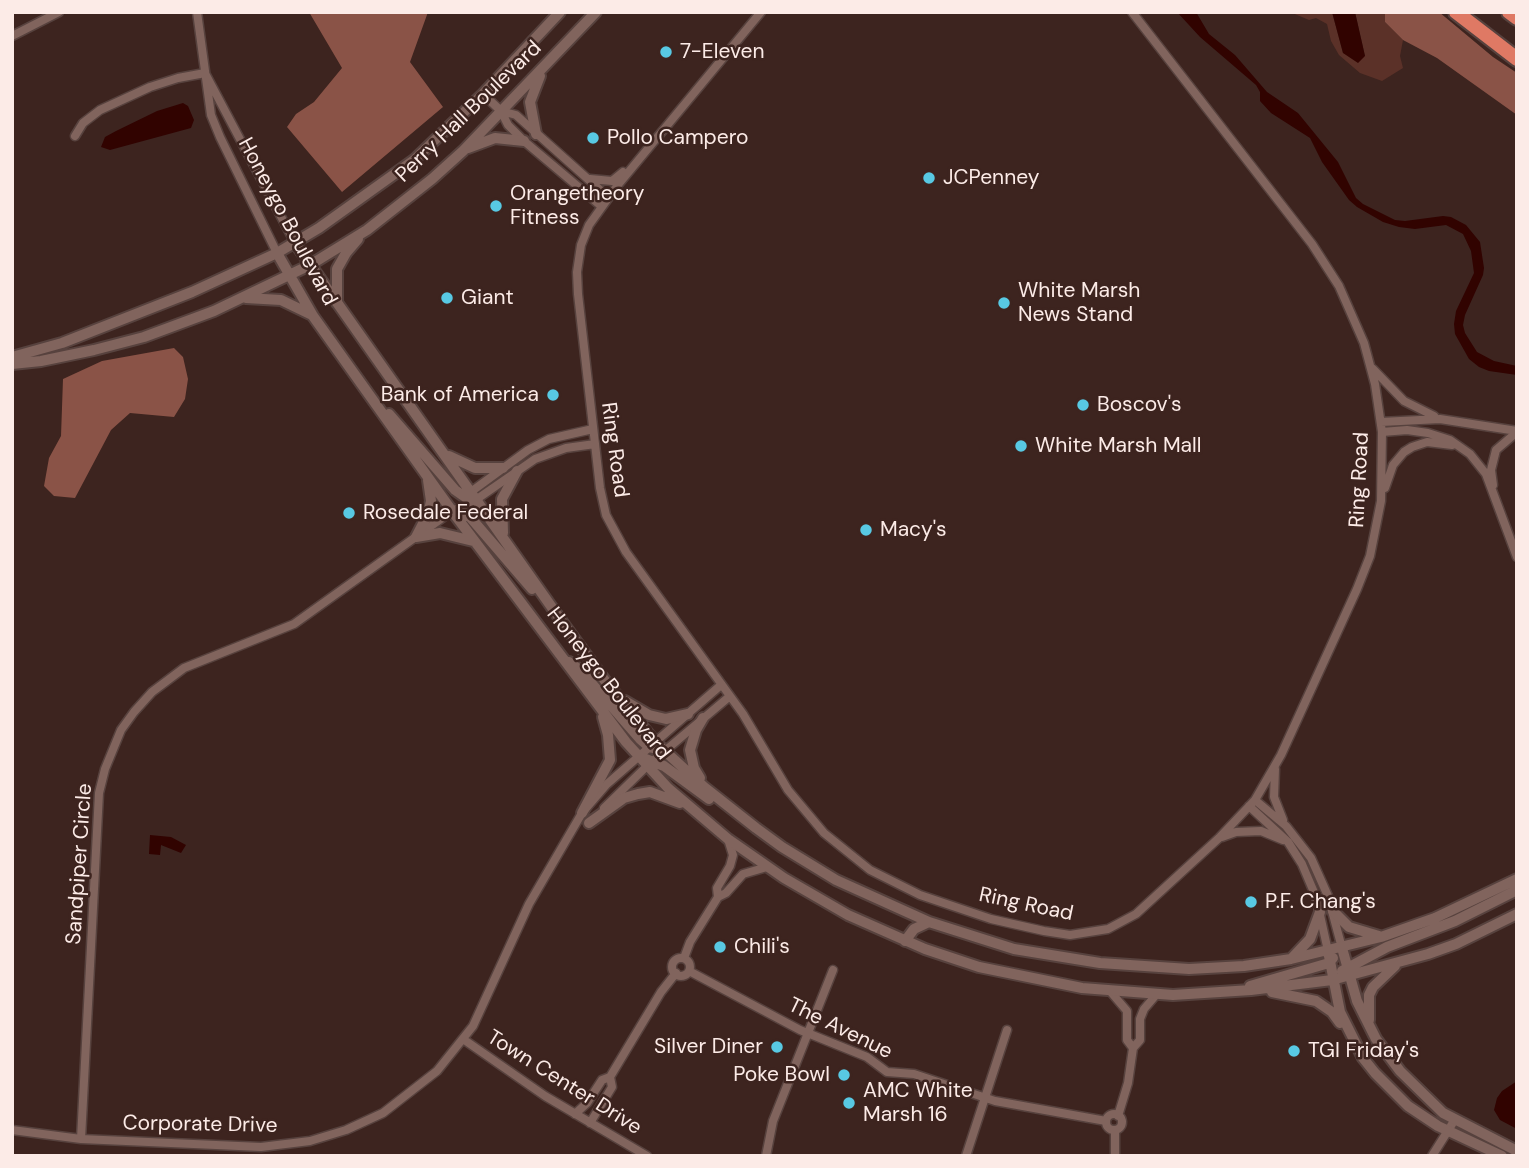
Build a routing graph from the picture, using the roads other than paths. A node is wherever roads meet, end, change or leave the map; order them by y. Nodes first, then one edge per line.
1 (59, 12) edge
2 (197, 12) edge
3 (560, 12) edge
4 (596, 12) edge
5 (761, 12) edge
6 (1132, 12) edge
7 (1456, 12) edge
8 (1509, 12) edge
9 (1517, 18) edge
10 (12, 36) edge
11 (1517, 59) edge
12 (544, 66) junction
13 (205, 73) junction
14 (482, 94) junction
15 (501, 111) junction
16 (536, 134) junction
17 (75, 136) dead end
18 (524, 141) junction
19 (463, 151) junction
20 (634, 164) junction
21 (583, 176) junction
22 (608, 197) junction
23 (601, 206) junction
24 (366, 230) junction
25 (295, 243) junction
26 (277, 253) junction
27 (310, 265) junction
28 (290, 274) junction
29 (243, 298) junction
30 (337, 303) junction
31 (313, 316) junction
32 (12, 358) edge
33 (12, 364) edge
34 (1371, 366) junction
35 (374, 401) junction
36 (1440, 419) junction
37 (1381, 422) junction
38 (593, 429) junction
39 (1382, 432) junction
40 (1517, 432) edge
41 (595, 444) junction
42 (1461, 447) junction
43 (445, 455) junction
44 (503, 468) junction
45 (517, 471) junction
46 (427, 475) junction
47 (1493, 493) junction
48 (471, 496) junction
49 (1381, 501) junction
50 (452, 511) junction
51 (416, 537) junction
52 (504, 540) junction
53 (473, 541) junction
54 (1517, 557) edge
55 (579, 644) junction
56 (561, 657) junction
57 (722, 685) junction
58 (618, 696) junction
59 (730, 696) junction
60 (601, 711) junction
61 (688, 714) junction
62 (703, 718) junction
63 (652, 744) junction
64 (664, 751) junction
65 (638, 756) junction
66 (649, 763) junction
67 (1275, 765) junction
68 (704, 787) junction
69 (1252, 803) junction
70 (693, 809) junction
71 (582, 813) junction
72 (589, 823) junction
73 (1286, 826) junction
74 (756, 828) junction
75 (1219, 838) junction
76 (728, 839) junction
77 (568, 841) junction
78 (1289, 842) junction
79 (766, 867) junction
80 (1517, 879) edge
81 (1517, 890) edge
82 (718, 897) junction
83 (1333, 911) junction
84 (1320, 912) junction
85 (1517, 914) edge
86 (929, 922) junction
87 (1381, 937) junction
88 (905, 941) junction
89 (1342, 947) junction
90 (1328, 951) junction
91 (684, 958) junction
92 (1291, 959) junction
93 (1400, 962) junction
94 (1329, 963) junction
95 (833, 970) dead end
96 (689, 971) junction
97 (1348, 972) junction
98 (676, 974) junction
99 (1332, 980) junction
100 (1251, 990) junction
101 (1110, 991) junction
102 (1234, 991) junction
103 (1156, 995) junction
104 (1369, 1027) junction
105 (1007, 1030) dead end
106 (808, 1034) junction
107 (1352, 1037) junction
108 (463, 1039) junction
109 (1133, 1048) junction
110 (610, 1077) junction
111 (984, 1099) junction
112 (575, 1114) junction
113 (1118, 1115) junction
114 (1106, 1121) junction
115 (590, 1123) junction
116 (1451, 1126) junction
117 (12, 1129) edge
118 (1115, 1130) junction
119 (81, 1139) junction
120 (1517, 1151) edge
121 (647, 1156) edge
122 (766, 1156) edge
123 (965, 1156) edge
124 (1115, 1156) edge
125 (1432, 1156) edge
126 (1502, 1156) edge

1 - 10 street
2 - 13 street, Honeygo Boulevard
3 - 14 main road, Perry Hall Boulevard
4 - 12 main road, Perry Hall Boulevard
5 - 20 street, Ring Road
6 - 34 street, Ring Road
7 - 11 highway
8 - 9 highway
12 - 15 main road, Perry Hall Boulevard
12 - 16 main road
13 - 17 street
13 - 25 street, Honeygo Boulevard
13 - 26 street, Honeygo Boulevard
14 - 15 street
14 - 25 main road, Perry Hall Boulevard
15 - 16 street
15 - 18 street
15 - 19 main road, Perry Hall Boulevard
16 - 21 street
18 - 19 main road
18 - 23 street
19 - 24 main road, Perry Hall Boulevard
20 - 21 street
20 - 22 street, Ring Road
21 - 22 street
22 - 23 street, Ring Road
23 - 38 street, Ring Road
24 - 27 main road, Perry Hall Boulevard
24 - 30 main road
25 - 26 main road, Perry Hall Boulevard
25 - 27 main road, Honeygo Boulevard
26 - 28 main road, Honeygo Boulevard
26 - 32 main road, Perry Hall Boulevard
27 - 28 main road, Perry Hall Boulevard
27 - 30 main road, Honeygo Boulevard
28 - 29 main road, Perry Hall Boulevard
28 - 31 main road, Honeygo Boulevard
29 - 31 main road
29 - 33 main road, Perry Hall Boulevard
30 - 43 main road, Honeygo Boulevard
31 - 35 main road, Honeygo Boulevard
34 - 36 street
34 - 37 street, Ring Road
35 - 46 main road, Honeygo Boulevard
35 - 48 main road
36 - 37 street
36 - 40 street
37 - 39 street, Ring Road
38 - 41 street, Ring Road
38 - 44 street
39 - 42 street
39 - 49 street, Ring Road
40 - 47 street
41 - 45 street
41 - 57 street, Ring Road
42 - 47 street
42 - 49 street
43 - 44 main road
43 - 48 main road, Honeygo Boulevard
44 - 48 street
45 - 48 street
45 - 52 main road
46 - 50 main road, Honeygo Boulevard
46 - 51 main road
47 - 54 street
48 - 50 street, Sandpiper Circle
48 - 52 main road, Honeygo Boulevard
49 - 67 street, Ring Road
50 - 51 street, Sandpiper Circle
50 - 53 main road, Honeygo Boulevard
50 - 55 main road
51 - 53 main road
51 - 119 street, Sandpiper Circle
52 - 55 main road, Honeygo Boulevard
53 - 56 main road, Honeygo Boulevard
55 - 58 main road, Honeygo Boulevard
56 - 60 main road, Honeygo Boulevard
56 - 63 main road
57 - 59 street, Ring Road
57 - 61 street
58 - 61 main road
58 - 63 main road, Honeygo Boulevard
59 - 62 street
59 - 75 street, Ring Road
60 - 65 main road, Honeygo Boulevard
60 - 71 main road
61 - 63 street
62 - 64 street
62 - 68 main road
63 - 64 main road
63 - 65 street
64 - 66 street, Corporate Drive
64 - 68 main road, Honeygo Boulevard
65 - 66 main road
65 - 71 street, Corporate Drive
66 - 70 main road, Honeygo Boulevard
66 - 72 street, Corporate Drive
66 - 74 main road
67 - 69 street, Ring Road
67 - 73 street
68 - 74 main road, Honeygo Boulevard
69 - 73 street
69 - 75 street, Ring Road
69 - 78 street
70 - 72 main road
70 - 76 main road, Honeygo Boulevard
71 - 77 street, Corporate Drive
72 - 77 street, Corporate Drive
73 - 83 street
74 - 86 main road, Honeygo Boulevard
75 - 78 street
76 - 79 main road, Honeygo Boulevard
76 - 82 street
77 - 108 street, Corporate Drive
78 - 84 street
79 - 82 street
79 - 88 main road, Honeygo Boulevard
80 - 87 main road, Honeygo Boulevard
81 - 97 main road
82 - 91 street
83 - 87 main road
83 - 89 street
84 - 90 street
84 - 92 main road
85 - 93 main road, Honeygo Boulevard
86 - 88 main road
86 - 92 main road, Honeygo Boulevard
87 - 89 main road, Honeygo Boulevard
88 - 101 main road, Honeygo Boulevard
89 - 90 main road, Honeygo Boulevard
89 - 94 main road
89 - 97 main road
90 - 92 main road, Honeygo Boulevard
90 - 94 main road
91 - 96 street
91 - 98 street
93 - 97 main road, Honeygo Boulevard
93 - 104 main road
94 - 99 main road
94 - 102 main road
95 - 106 street
96 - 98 street
96 - 106 street, The Avenue
97 - 99 main road, Honeygo Boulevard
97 - 104 main road
98 - 110 street
99 - 100 main road, Honeygo Boulevard
99 - 107 main road
100 - 102 main road, Honeygo Boulevard
100 - 107 main road
101 - 103 main road, Honeygo Boulevard
101 - 109 street
102 - 103 main road, Honeygo Boulevard
103 - 109 street
104 - 116 main road
105 - 111 street
106 - 111 street, The Avenue
106 - 122 street
107 - 116 main road
108 - 112 street, Town Center Drive
108 - 119 street, Corporate Drive
109 - 113 street
110 - 112 street
110 - 115 street
111 - 114 street, The Avenue
111 - 123 street
112 - 115 street, Town Center Drive
113 - 114 street
113 - 118 street
114 - 118 street
115 - 121 street, Town Center Drive
116 - 120 main road
116 - 125 street
116 - 126 main road
117 - 119 street, Corporate Drive
118 - 124 street

